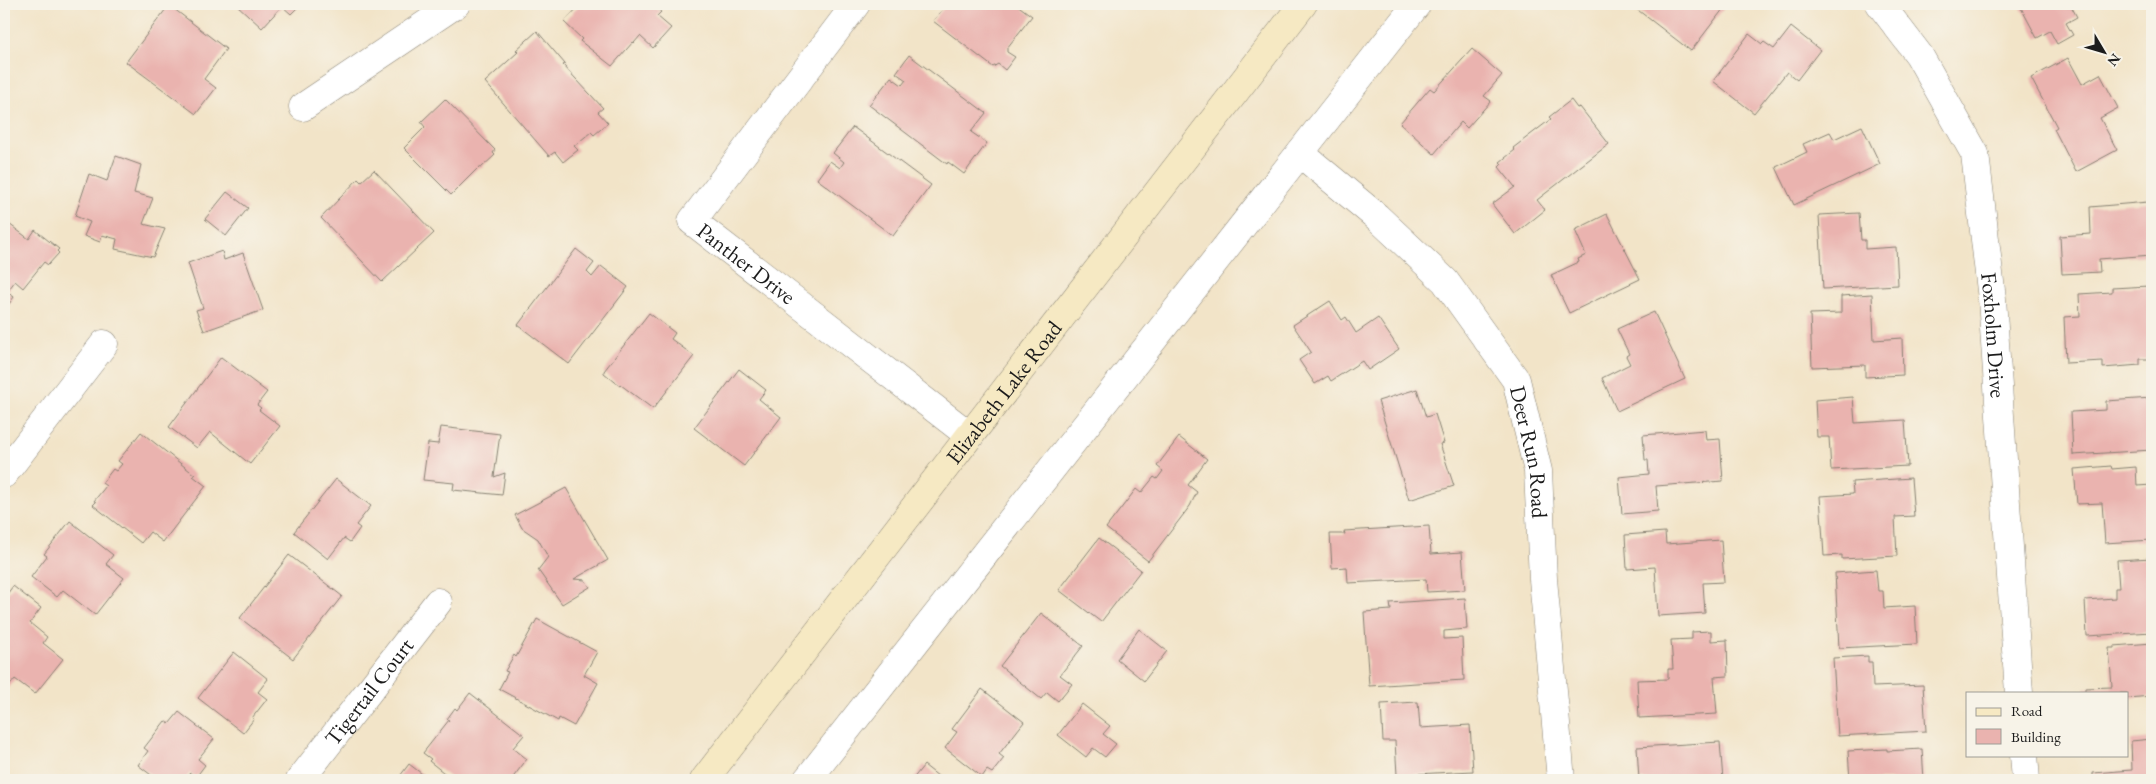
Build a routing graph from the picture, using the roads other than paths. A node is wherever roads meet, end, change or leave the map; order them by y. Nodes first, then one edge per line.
1 (456, 4) edge
2 (856, 4) edge
3 (1303, 4) edge
4 (1417, 4) edge
5 (1880, 4) edge
6 (303, 107) dead end
7 (1300, 153) junction
8 (104, 344) dead end
9 (970, 436) junction
10 (4, 474) edge
11 (438, 602) dead end
12 (2019, 692) edge
13 (2024, 756) edge
14 (300, 780) edge
15 (704, 780) edge
16 (807, 780) edge
17 (1561, 780) edge
18 (2026, 780) edge

1 - 6 street
2 - 9 street, Panther Drive
3 - 9 main road, Elizabeth Lake Road
4 - 7 street
5 - 12 street, Foxholm Drive
7 - 16 street
7 - 17 street, Deer Run Road
8 - 10 street
9 - 15 main road, Elizabeth Lake Road
11 - 14 street, Tigertail Court
13 - 18 street

